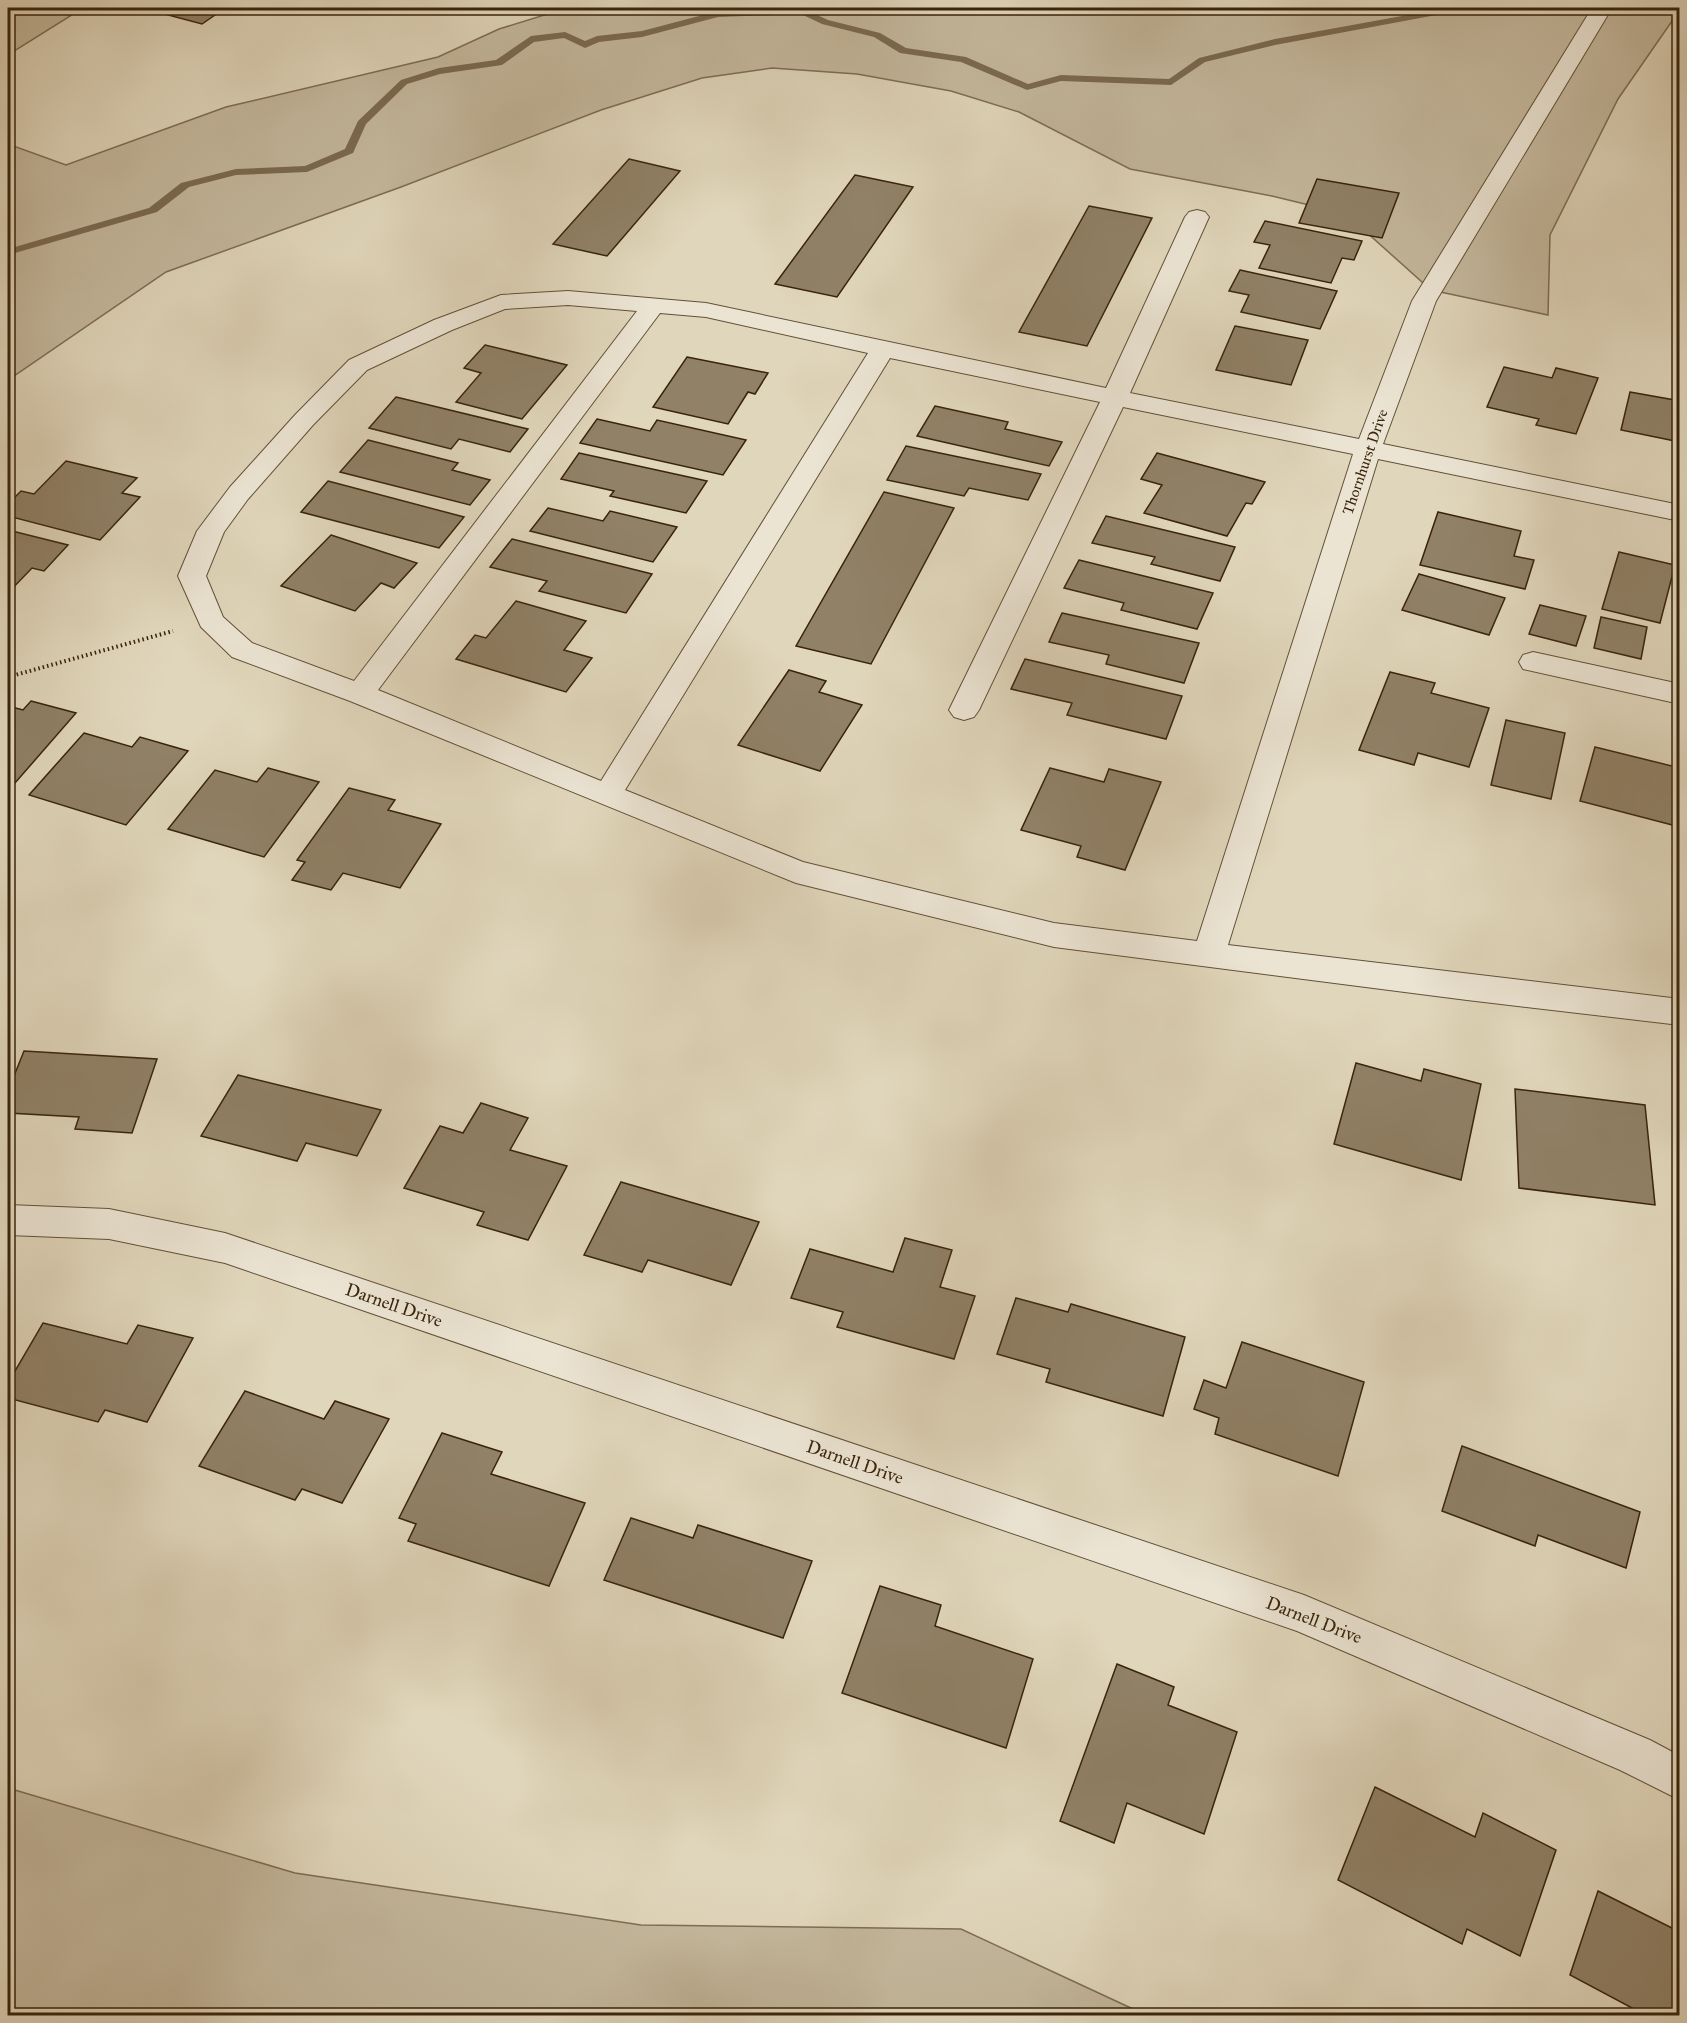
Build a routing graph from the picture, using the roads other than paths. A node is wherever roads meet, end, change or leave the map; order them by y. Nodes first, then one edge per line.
1 (1602, 8) edge
2 (1197, 217) dead end
3 (655, 304) junction
4 (883, 349) junction
5 (1115, 397) junction
6 (1368, 449) junction
7 (1680, 513) edge
8 (1533, 662) dead end
9 (360, 694) junction
10 (1680, 694) edge
11 (964, 710) dead end
12 (608, 794) junction
13 (1209, 953) junction
14 (1680, 1012) edge
15 (8, 1220) edge
16 (1680, 1779) edge

1 - 6 street, Thornhurst Drive
2 - 5 street
3 - 4 street
3 - 9 street
3 - 9 street
4 - 5 street
4 - 12 street
5 - 6 street
5 - 11 street
6 - 7 street
6 - 13 street, Thornhurst Drive
8 - 10 street
9 - 12 street
12 - 13 street
13 - 14 street
15 - 16 street, Darnell Drive

